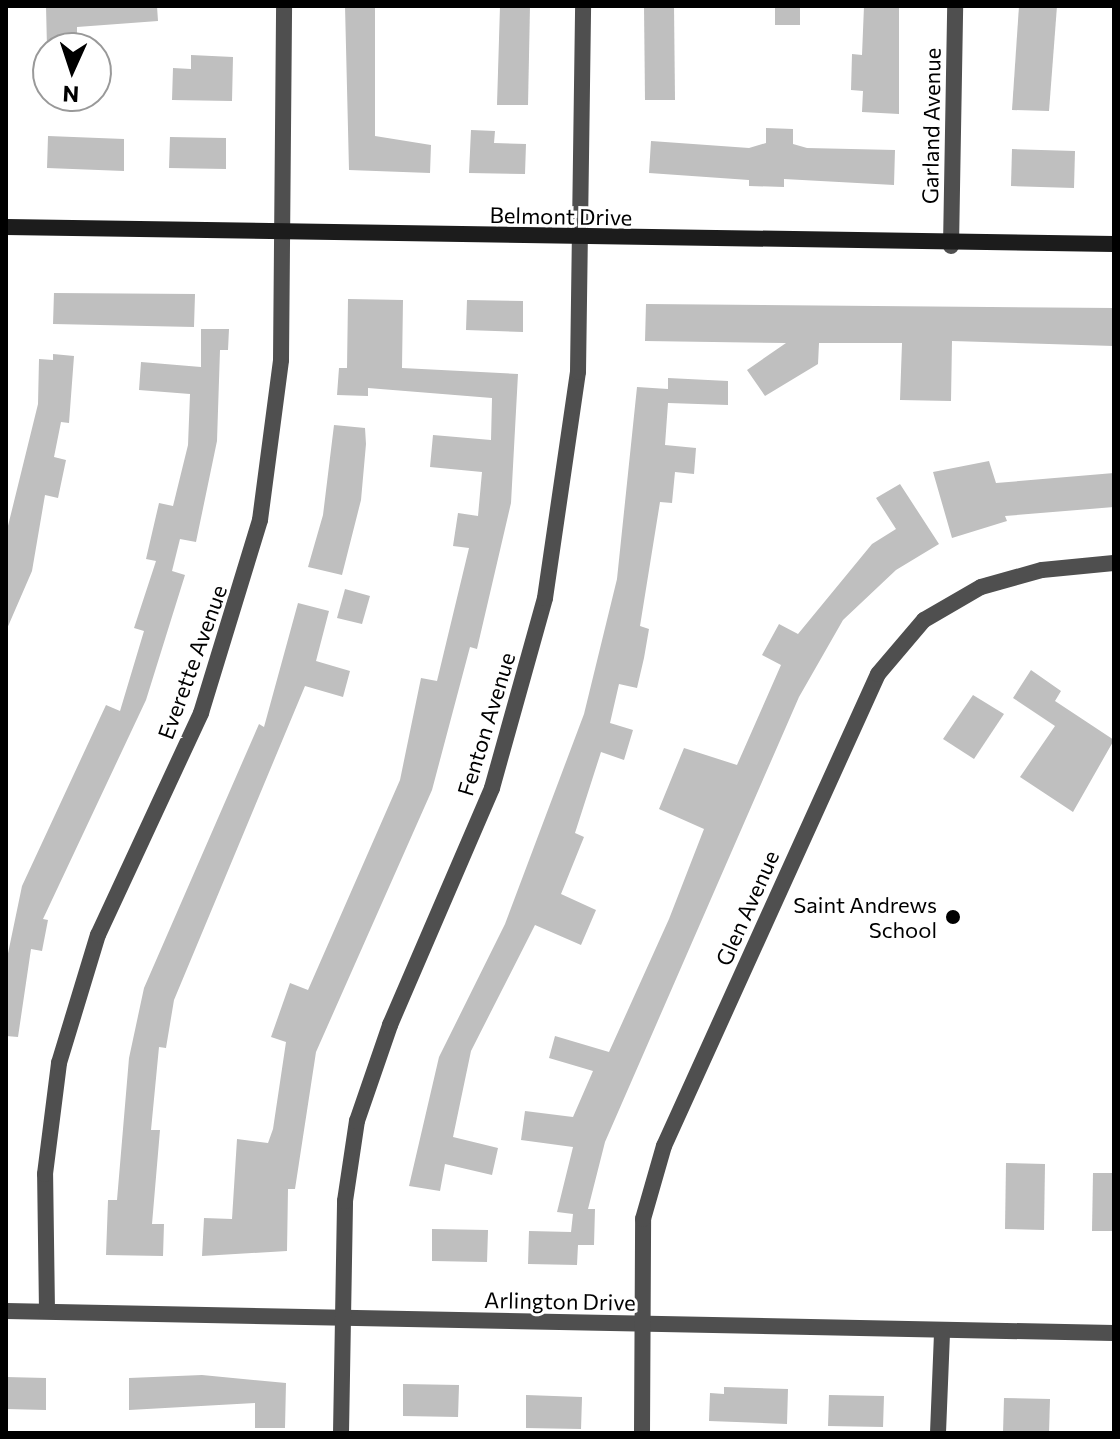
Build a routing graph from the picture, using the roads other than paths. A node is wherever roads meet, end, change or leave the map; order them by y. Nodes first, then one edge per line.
1 (284, 6) edge
2 (583, 6) edge
3 (955, 6) edge
4 (6, 227) edge
5 (285, 232) junction
6 (585, 239) junction
7 (1114, 244) edge
8 (951, 246) junction
9 (1114, 563) edge
10 (6, 1311) edge
11 (47, 1311) junction
12 (344, 1320) junction
13 (644, 1323) junction
14 (942, 1332) junction
15 (1114, 1333) edge
16 (341, 1433) edge
17 (642, 1433) edge
18 (938, 1433) edge

1 - 5 street, Everette Avenue
2 - 6 street, Fenton Avenue
3 - 8 street, Garland Avenue
4 - 5 street, Belmont Drive
5 - 6 street, Belmont Drive
5 - 11 street, Everette Avenue
6 - 8 street, Belmont Drive
6 - 12 street, Fenton Avenue
7 - 8 street, Belmont Drive
9 - 13 street, Glen Avenue
10 - 11 street, Arlington Drive
11 - 12 street, Arlington Drive
12 - 13 street, Arlington Drive
12 - 16 street, Fenton Avenue
13 - 14 street, Arlington Drive
13 - 17 street, Glen Avenue
14 - 15 street, Arlington Drive
14 - 18 street

